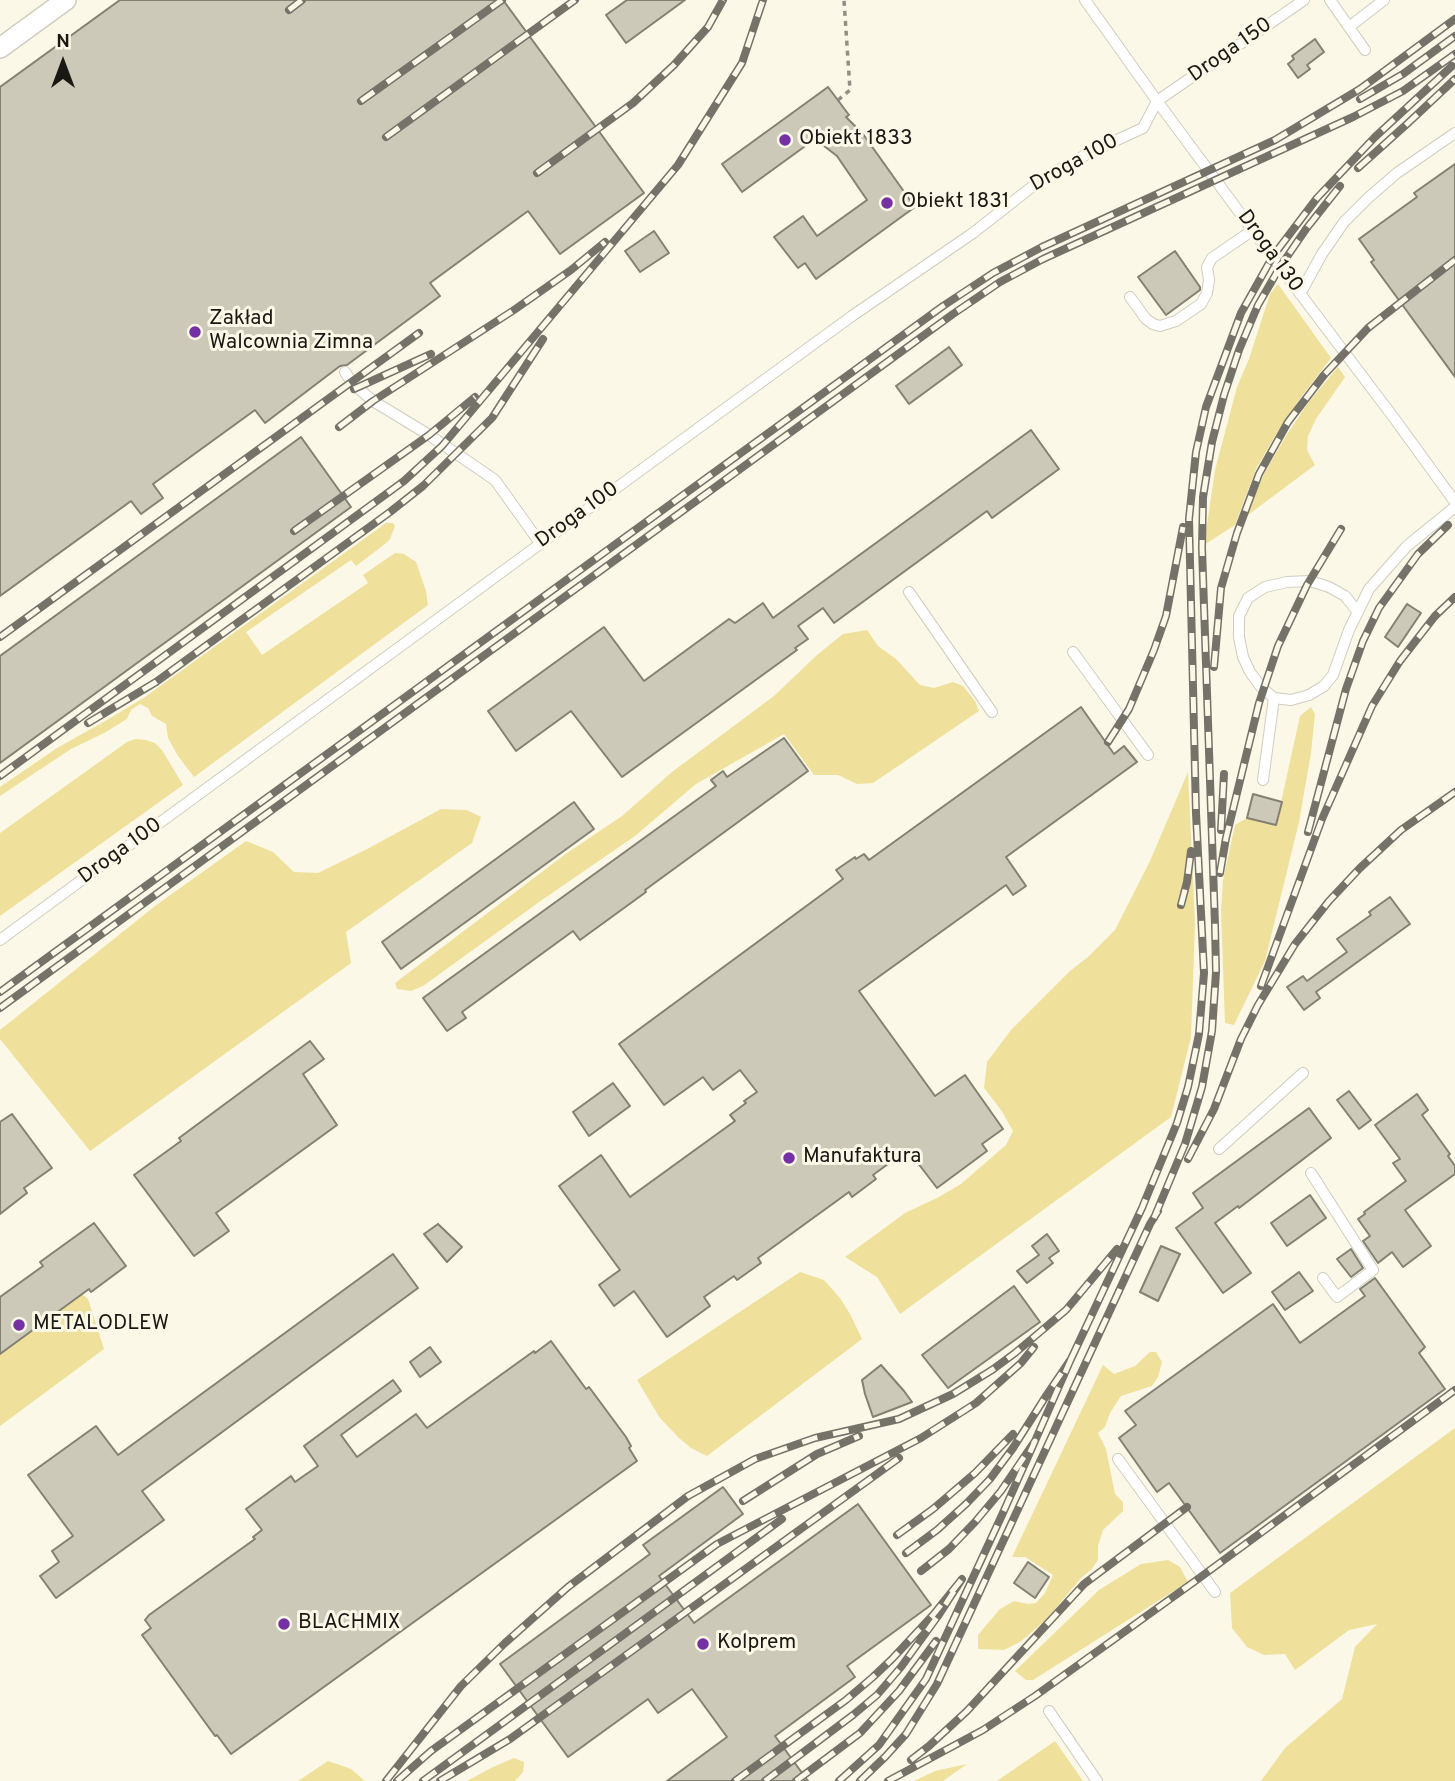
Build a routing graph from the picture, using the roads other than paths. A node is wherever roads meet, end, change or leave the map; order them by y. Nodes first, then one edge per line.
1 (65, 0) edge
2 (1085, 0) edge
3 (1304, 0) edge
4 (1330, 0) edge
5 (1384, 0) edge
6 (1349, 27) junction
7 (0, 48) edge
8 (1365, 50) dead end
9 (1157, 102) junction
10 (1455, 133) edge
11 (1254, 230) junction
12 (1300, 294) junction
13 (1130, 298) dead end
14 (345, 372) dead end
15 (1455, 505) edge
16 (540, 543) junction
17 (909, 592) dead end
18 (1357, 612) junction
19 (1073, 652) dead end
20 (1274, 698) junction
21 (992, 712) dead end
22 (1148, 755) dead end
23 (1263, 780) dead end
24 (0, 940) edge
25 (1303, 1073) dead end
26 (1219, 1149) dead end
27 (1311, 1173) dead end
28 (1323, 1278) dead end
29 (1118, 1459) dead end
30 (1215, 1591) dead end
31 (1049, 1711) dead end
32 (1097, 1781) edge

1 - 7 street
2 - 9 lane, Droga 130
3 - 9 lane, Droga 150
4 - 6 lane
5 - 6 lane
6 - 8 lane
9 - 11 lane, Droga 130
9 - 16 lane, Droga 100
10 - 12 lane
11 - 12 lane, Droga 130
11 - 13 lane
12 - 15 lane, Droga 130
14 - 16 lane
15 - 18 lane
16 - 24 lane, Droga 100
17 - 21 lane
18 - 20 lane
18 - 20 lane
19 - 22 lane
20 - 23 lane
25 - 26 lane
27 - 28 lane
29 - 30 lane
31 - 32 lane

